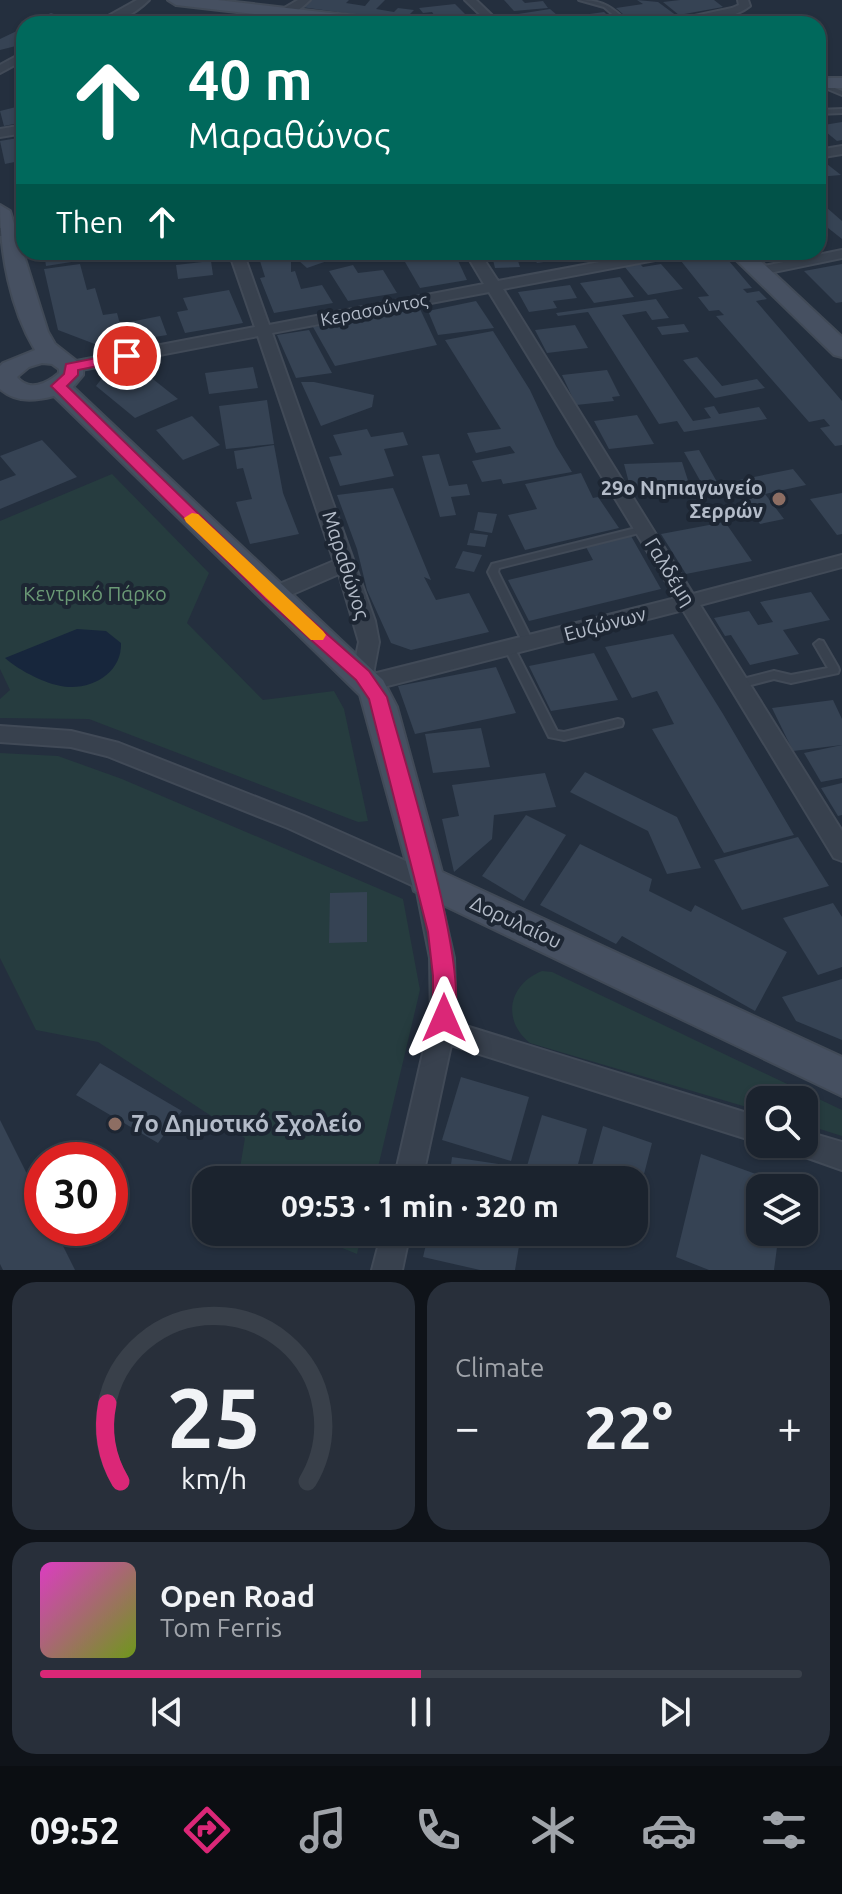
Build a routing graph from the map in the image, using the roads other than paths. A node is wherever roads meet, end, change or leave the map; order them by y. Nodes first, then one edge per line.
1 (144, 0) edge
2 (176, 0) edge
3 (305, 0) edge
4 (470, 0) edge
5 (484, 0) edge
6 (582, 0) edge
7 (743, 0) edge
8 (198, 2) junction
9 (228, 2) edge
10 (118, 16) edge
11 (276, 16) edge
12 (487, 16) edge
13 (501, 16) edge
14 (618, 16) edge
15 (707, 16) edge
16 (8, 226) edge
17 (16, 256) edge
18 (17, 260) edge
19 (239, 260) edge
20 (477, 260) edge
21 (634, 260) edge
22 (795, 260) edge
23 (763, 264) edge
24 (0, 278) edge
25 (493, 287) junction
26 (265, 331) junction
27 (842, 331) edge
28 (842, 350) edge
29 (62, 370) junction
30 (5, 374) edge
31 (644, 529) junction
32 (842, 561) edge
33 (346, 563) junction
34 (272, 595) junction
35 (688, 602) junction
36 (819, 644) dead end
37 (520, 646) junction
38 (365, 679) junction
39 (739, 684) junction
40 (618, 723) dead end
41 (0, 734) edge
42 (842, 851) edge
43 (427, 881) junction
44 (443, 1031) junction
45 (842, 1077) edge
46 (746, 1126) edge
47 (818, 1148) edge
48 (842, 1156) edge
49 (411, 1166) edge
50 (393, 1246) edge
51 (387, 1270) edge

1 - 10 street
2 - 8 street
3 - 11 street
4 - 12 street
5 - 13 street
6 - 14 lane
7 - 15 street
8 - 9 street
8 - 11 street
9 - 11 street
16 - 17 street
18 - 29 street
19 - 26 street, Μαραθώνος
20 - 25 street, Γαλδέμη
21 - 25 street, Κερασούντος
22 - 23 street
23 - 27 street
23 - 28 street
24 - 30 street
25 - 26 street, Κερασούντος
25 - 31 street, Γαλδέμη
26 - 29 street, Κερασούντος
26 - 33 street, Μαραθώνος
29 - 30 street
29 - 30 street
29 - 34 street
31 - 35 street, Γαλδέμη
31 - 37 lane
32 - 35 street, Ευζώνων
33 - 34 street
33 - 38 street, Μαραθώνος
34 - 38 street
35 - 37 street, Ευζώνων
35 - 39 street, Γαλδέμη
36 - 39 lane
37 - 38 street, Ευζώνων
37 - 40 lane
38 - 43 street
39 - 42 street, Γαλδέμη
41 - 43 street, Δορυλαίου
43 - 44 street
43 - 45 street, Δορυλαίου
44 - 46 street
44 - 49 street
47 - 48 street
50 - 51 street

